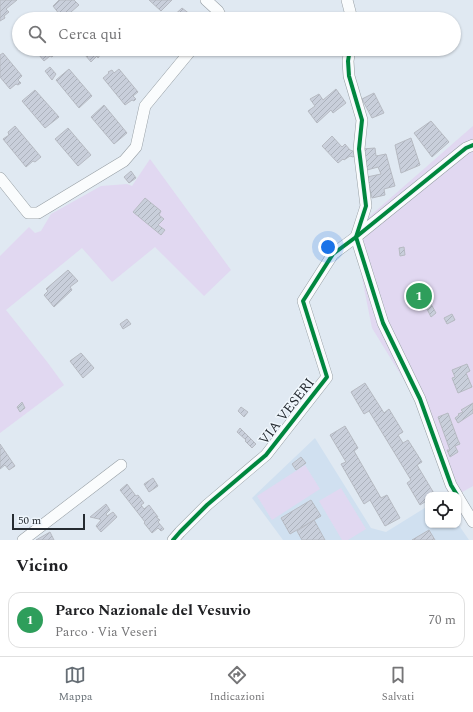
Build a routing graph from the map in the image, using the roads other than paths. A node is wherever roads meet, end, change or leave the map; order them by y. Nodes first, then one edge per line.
1 (206, 0) edge
2 (347, 0) edge
3 (218, 12) edge
4 (350, 12) edge
5 (186, 56) edge
6 (349, 56) edge
7 (473, 145) edge
8 (0, 178) edge
9 (356, 237) junction
10 (121, 465) dead end
11 (455, 492) edge
12 (461, 502) edge
13 (473, 522) edge
14 (22, 540) edge
15 (173, 540) edge

1 - 3 street
2 - 4 street
5 - 8 street
6 - 9 street
7 - 9 street, VIA VESERI
9 - 11 street
9 - 15 street, VIA VESERI
10 - 14 street
12 - 13 street

